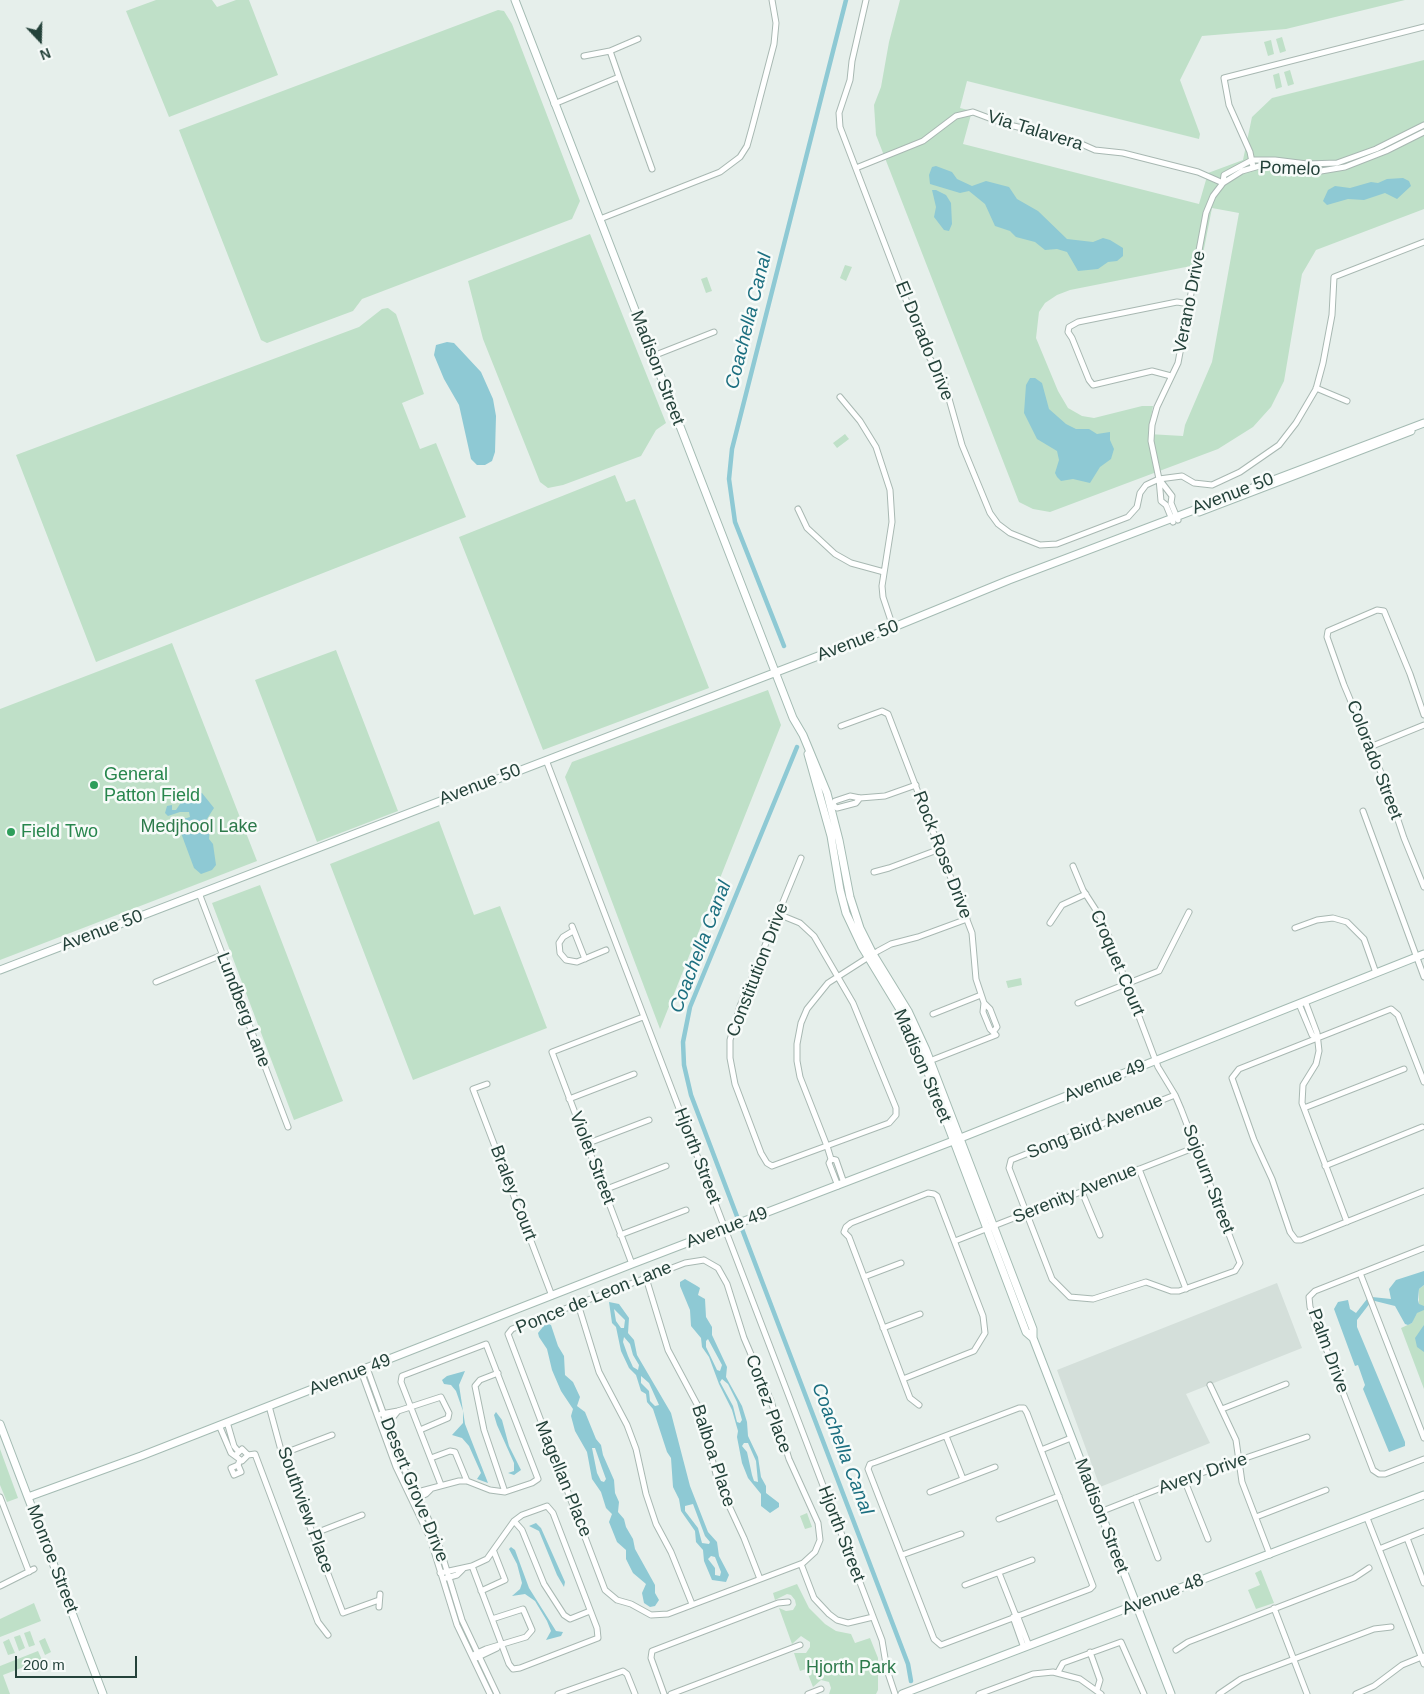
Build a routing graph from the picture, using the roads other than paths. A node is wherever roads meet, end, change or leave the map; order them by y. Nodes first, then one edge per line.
1 (515, 0) edge
2 (772, 0) edge
3 (866, 0) edge
4 (1424, 27) edge
5 (638, 39) dead end
6 (610, 51) junction
7 (584, 56) dead end
8 (620, 77) junction
9 (554, 104) junction
10 (1424, 125) edge
11 (1424, 132) edge
12 (1252, 160) junction
13 (1253, 167) junction
14 (856, 168) junction
15 (652, 169) dead end
16 (1223, 183) junction
17 (600, 219) junction
18 (1424, 242) edge
19 (1190, 304) junction
20 (714, 332) dead end
21 (653, 356) junction
22 (1171, 376) junction
23 (1316, 388) junction
24 (840, 397) dead end
25 (1347, 401) dead end
26 (1424, 424) edge
27 (1160, 479) junction
28 (798, 509) dead end
29 (1174, 519) junction
30 (884, 572) junction
31 (893, 628) junction
32 (776, 672) junction
33 (1424, 715) edge
34 (1424, 725) edge
35 (841, 726) dead end
36 (803, 734) junction
37 (1370, 746) junction
38 (546, 760) junction
39 (916, 785) junction
40 (844, 798) junction
41 (860, 798) junction
42 (832, 805) junction
43 (846, 805) junction
44 (1363, 811) dead end
45 (940, 849) junction
46 (801, 858) dead end
47 (1074, 866) dead end
48 (874, 872) dead end
49 (1424, 888) edge
50 (199, 893) junction
51 (1086, 894) junction
52 (1189, 912) dead end
53 (778, 914) junction
54 (966, 919) junction
55 (1050, 923) dead end
56 (1295, 928) dead end
57 (606, 950) dead end
58 (1424, 954) edge
59 (222, 955) junction
60 (870, 956) junction
61 (1416, 957) junction
62 (585, 959) junction
63 (0, 970) edge
64 (1376, 973) junction
65 (1424, 977) edge
66 (837, 978) junction
67 (156, 982) dead end
68 (1127, 983) junction
69 (981, 995) junction
70 (1078, 1003) dead end
71 (1302, 1003) junction
72 (933, 1014) dead end
73 (643, 1017) junction
74 (1317, 1039) junction
75 (1156, 1061) junction
76 (927, 1062) junction
77 (1404, 1069) dead end
78 (634, 1074) dead end
79 (1424, 1082) edge
80 (487, 1084) dead end
81 (1175, 1095) junction
82 (569, 1099) junction
83 (1304, 1108) junction
84 (650, 1120) dead end
85 (288, 1127) dead end
86 (1422, 1127) dead end
87 (957, 1140) junction
88 (586, 1144) junction
89 (827, 1146) junction
90 (1196, 1147) junction
91 (831, 1159) junction
92 (666, 1166) dead end
93 (1325, 1166) junction
94 (839, 1169) junction
95 (1139, 1169) junction
96 (833, 1171) junction
97 (841, 1185) junction
98 (604, 1190) junction
99 (1424, 1191) edge
100 (1082, 1192) junction
101 (686, 1210) dead end
102 (1027, 1214) junction
103 (1347, 1222) junction
104 (991, 1228) junction
105 (725, 1229) junction
106 (620, 1235) junction
107 (1100, 1235) dead end
108 (954, 1241) junction
109 (1424, 1248) edge
110 (711, 1263) joint
111 (901, 1263) dead end
112 (632, 1264) junction
113 (1360, 1273) junction
114 (864, 1277) junction
115 (646, 1278) junction
116 (1186, 1289) junction
117 (552, 1296) junction
118 (578, 1304) junction
119 (920, 1314) dead end
120 (883, 1328) junction
121 (508, 1334) joint
122 (364, 1370) junction
123 (498, 1373) junction
124 (903, 1379) junction
125 (1286, 1384) dead end
126 (1210, 1385) dead end
127 (919, 1405) dead end
128 (270, 1406) junction
129 (410, 1406) junction
130 (1222, 1409) junction
131 (398, 1411) junction
132 (381, 1414) junction
133 (383, 1420) junction
134 (227, 1422) junction
135 (0, 1424) edge
136 (219, 1425) junction
137 (420, 1430) junction
138 (332, 1436) dead end
139 (946, 1436) junction
140 (1307, 1437) dead end
141 (1071, 1438) junction
142 (1424, 1438) edge
143 (1040, 1450) junction
144 (237, 1453) junction
145 (282, 1454) junction
146 (248, 1455) junction
147 (430, 1458) junction
148 (1424, 1459) edge
149 (1238, 1461) junction
150 (995, 1467) dead end
151 (963, 1479) junction
152 (1184, 1479) junction
153 (467, 1481) junction
154 (441, 1485) junction
155 (1326, 1490) dead end
156 (505, 1492) junction
157 (930, 1492) dead end
158 (1424, 1495) edge
159 (414, 1496) junction
160 (1059, 1496) junction
161 (0, 1497) edge
162 (28, 1497) junction
163 (1135, 1498) junction
164 (1100, 1512) junction
165 (362, 1515) dead end
166 (1256, 1517) junction
167 (1366, 1518) junction
168 (999, 1519) dead end
169 (514, 1521) junction
170 (1424, 1531) edge
171 (313, 1534) junction
172 (961, 1534) dead end
173 (1407, 1538) junction
174 (1208, 1539) dead end
175 (1379, 1548) junction
176 (494, 1552) junction
177 (1270, 1554) junction
178 (902, 1555) junction
179 (1158, 1558) dead end
180 (1032, 1560) dead end
181 (801, 1564) junction
182 (472, 1566) junction
183 (1369, 1568) dead end
184 (463, 1569) junction
185 (447, 1571) junction
186 (440, 1573) junction
187 (999, 1573) junction
188 (449, 1578) junction
189 (760, 1579) junction
190 (442, 1580) junction
191 (1424, 1583) edge
192 (966, 1585) dead end
193 (0, 1586) edge
194 (481, 1591) junction
195 (788, 1602) dead end
196 (692, 1604) junction
197 (1136, 1606) junction
198 (379, 1607) dead end
199 (1274, 1608) junction
200 (590, 1611) junction
201 (1015, 1616) junction
202 (873, 1617) junction
203 (492, 1619) junction
204 (1391, 1626) dead end
205 (328, 1636) dead end
206 (502, 1645) junction
207 (800, 1645) dead end
208 (1027, 1647) junction
209 (1176, 1650) dead end
210 (1090, 1652) junction
211 (478, 1655) junction
212 (1423, 1657) edge
213 (473, 1659) junction
214 (1293, 1659) junction
215 (1424, 1664) edge
216 (1058, 1672) junction
217 (821, 1689) dead end
218 (1099, 1692) edge
219 (103, 1694) edge
220 (490, 1694) edge
221 (497, 1694) edge
222 (558, 1694) edge
223 (635, 1694) edge
224 (664, 1694) edge
225 (671, 1694) edge
226 (808, 1694) edge
227 (894, 1694) edge
228 (902, 1694) edge
229 (980, 1694) edge
230 (1144, 1694) edge
231 (1171, 1694) edge
232 (1219, 1694) edge
233 (1307, 1694) edge
234 (1356, 1694) edge

1 - 9 main road, Madison Street
2 - 17 street
3 - 14 street, El Dorado Drive
4 - 12 street
5 - 6 street
6 - 7 street
6 - 8 street
8 - 9 street
8 - 15 street
9 - 17 main road, Madison Street
10 - 12 street, Pomelo
11 - 13 street, Pomelo
12 - 13 street
12 - 16 street, Pomelo
13 - 16 street, Pomelo
14 - 16 street, Via Talavera
14 - 27 street, El Dorado Drive
16 - 19 street, Verano Drive
17 - 21 main road, Madison Street
18 - 23 street
19 - 22 street, Verano Drive
19 - 22 street
20 - 21 street
21 - 32 main road, Madison Street
22 - 27 street, Verano Drive
23 - 25 street
23 - 27 street
24 - 30 street
26 - 29 main road, Avenue 50
27 - 29 street, Verano Drive
27 - 29 street, Verano Drive
28 - 30 street
29 - 31 main road, Avenue 50
30 - 31 street
31 - 32 main road, Avenue 50
32 - 36 main road, Madison Street
32 - 38 main road, Avenue 50
33 - 37 street, Colorado Street
34 - 37 street
35 - 39 street, Rock Rose Drive
36 - 42 main road, Madison Street
36 - 60 main road, Madison Street
37 - 49 street, Colorado Street
38 - 50 main road, Avenue 50
38 - 73 street, Hjorth Street
39 - 41 street
39 - 45 street, Rock Rose Drive
40 - 41 street
40 - 42 street
40 - 43 street
41 - 43 street
42 - 43 street
42 - 60 main road, Madison Street
44 - 61 street
45 - 48 street
45 - 54 street, Rock Rose Drive
46 - 53 street, Constitution Drive
47 - 51 street, Croquet Court
50 - 59 street, Lundberg Lane
50 - 63 main road, Avenue 50
51 - 55 street
51 - 68 street, Croquet Court
52 - 68 street
53 - 66 street
53 - 89 street, Constitution Drive
54 - 60 street
54 - 69 street, Rock Rose Drive
56 - 64 street
57 - 62 street
58 - 61 main road, Avenue 49
59 - 67 street
59 - 85 street, Lundberg Lane
60 - 66 street
60 - 76 main road, Madison Street
61 - 64 main road, Avenue 49
61 - 65 street
62 - 62 street
64 - 71 main road, Avenue 49
66 - 89 street
66 - 89 street
68 - 70 street
68 - 75 street, Croquet Court
69 - 72 street
69 - 76 street, Rock Rose Drive
71 - 74 street
71 - 75 main road, Avenue 49
73 - 82 street, Violet Street
73 - 105 street, Hjorth Street
74 - 79 street
74 - 83 street
74 - 103 street
75 - 81 street, Sojourn Street
75 - 87 main road, Avenue 49
76 - 87 main road, Madison Street
77 - 83 street
78 - 82 street
80 - 117 street, Braley Court
81 - 90 street, Sojourn Street
81 - 102 street, Song Bird Avenue
82 - 88 street, Violet Street
83 - 93 street
84 - 88 street
86 - 93 street
87 - 97 main road, Avenue 49
87 - 104 main road, Madison Street
88 - 98 street, Violet Street
89 - 91 street
90 - 95 street, Serenity Avenue
90 - 116 street, Sojourn Street
91 - 94 street
91 - 96 street
92 - 98 street
93 - 103 street
94 - 96 street
94 - 97 street
95 - 100 street, Serenity Avenue
95 - 116 street
96 - 97 street
97 - 105 main road, Avenue 49
98 - 106 street, Violet Street
99 - 103 street
100 - 102 street, Serenity Avenue
100 - 107 street
101 - 106 street
102 - 104 street, Serenity Avenue
102 - 116 street
104 - 108 street, Serenity Avenue
104 - 141 main road, Madison Street
105 - 112 main road, Avenue 49
105 - 202 street, Hjorth Street
106 - 112 street, Violet Street
108 - 114 street
108 - 124 street
109 - 113 street, Palm Drive
110 - 115 street, Ponce de Leon Lane
110 - 181 street, Cortez Place
111 - 114 street
112 - 117 main road, Avenue 49
113 - 142 street
113 - 148 street, Palm Drive
114 - 120 street
115 - 118 street, Ponce de Leon Lane
115 - 189 street, Balboa Place
117 - 122 main road, Avenue 49
118 - 121 street, Ponce de Leon Lane
118 - 196 street
119 - 120 street
120 - 124 street
121 - 196 street, Magellan Place
122 - 128 main road, Avenue 49
122 - 132 street, Desert Grove Drive
123 - 129 street
123 - 156 street
123 - 156 street
124 - 127 street
125 - 130 street
126 - 130 street
128 - 134 main road, Avenue 49
128 - 145 street, Southview Place
129 - 131 street
129 - 137 street
129 - 137 street
130 - 149 street
131 - 132 street
131 - 133 street
132 - 133 street, Desert Grove Drive
133 - 159 street, Desert Grove Drive
134 - 136 main road, Avenue 49
134 - 144 street
135 - 162 main road, Monroe Street
136 - 144 street
136 - 162 main road, Avenue 49
137 - 147 street
138 - 145 street
139 - 143 street
139 - 151 street
139 - 178 street
140 - 149 street, Avery Drive
141 - 143 street
141 - 164 main road, Madison Street
143 - 160 street
144 - 146 street
144 - 146 street
145 - 171 street, Southview Place
146 - 205 street
147 - 153 street
147 - 154 street
149 - 152 street, Avery Drive
149 - 166 street
150 - 151 street
151 - 157 street
152 - 163 street, Avery Drive
152 - 174 street
153 - 154 street
153 - 156 street
154 - 159 street
155 - 166 street
158 - 167 main road, Avenue 48
159 - 185 street, Desert Grove Drive
159 - 186 street, Desert Grove Drive
160 - 168 street
160 - 201 street
161 - 193 street
162 - 219 main road, Monroe Street
163 - 164 street, Avery Drive
163 - 179 street
164 - 197 main road, Madison Street
165 - 171 street
166 - 177 street
167 - 175 street
167 - 177 main road, Avenue 48
169 - 176 street
169 - 200 street
169 - 200 street
170 - 173 street
171 - 198 street, Southview Place
172 - 178 street
173 - 175 street
173 - 191 street
175 - 212 street
176 - 182 street
176 - 194 street
177 - 197 main road, Avenue 48
178 - 201 street
180 - 187 street
181 - 189 street, Magellan Place
181 - 202 street
182 - 184 street
182 - 194 street
183 - 199 street
184 - 185 street
184 - 188 street
185 - 186 street
185 - 188 street, Desert Grove Drive
186 - 190 street, Desert Grove Drive
187 - 192 street
187 - 201 street
188 - 190 street
188 - 211 street, Desert Grove Drive
189 - 196 street, Magellan Place
190 - 213 street, Desert Grove Drive
194 - 203 street
195 - 224 street
197 - 208 main road, Avenue 48
197 - 231 main road, Madison Street
199 - 209 street
199 - 214 street
200 - 206 street
201 - 208 street
202 - 227 street, Hjorth Street
203 - 206 street
203 - 206 street
204 - 214 street
206 - 211 street
207 - 225 street
208 - 228 main road, Avenue 48
210 - 216 street
210 - 218 street
210 - 230 street
211 - 213 street
211 - 221 street, Desert Grove Drive
212 - 215 street
212 - 234 street
213 - 220 street, Desert Grove Drive
214 - 232 street
214 - 233 street
216 - 218 street
216 - 229 street
217 - 226 street
222 - 223 street

